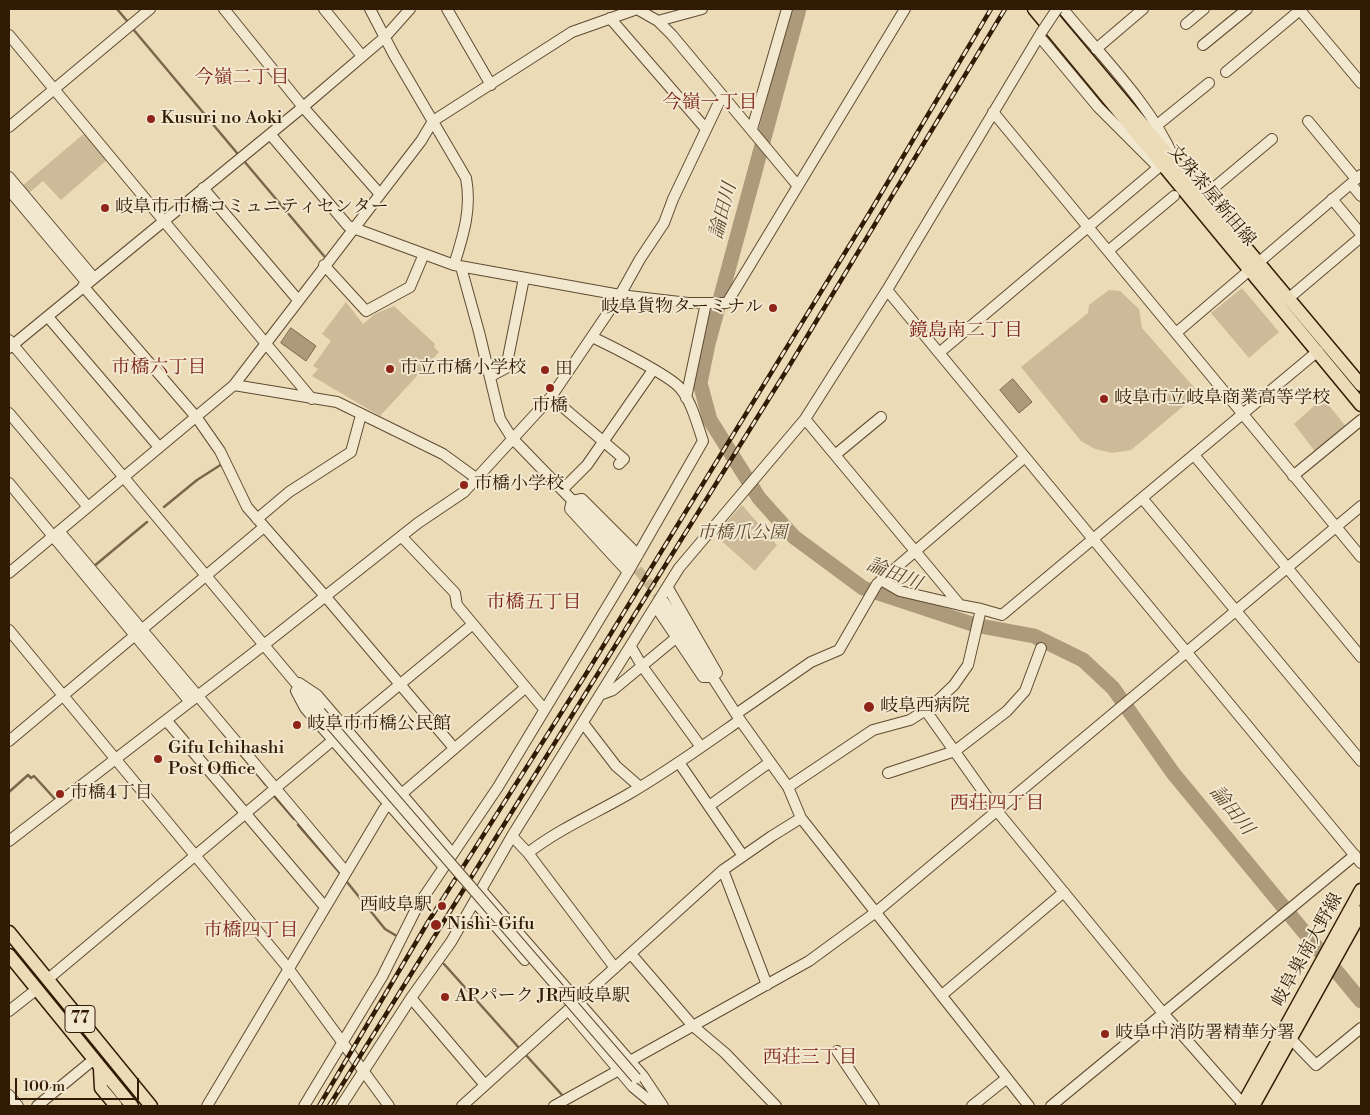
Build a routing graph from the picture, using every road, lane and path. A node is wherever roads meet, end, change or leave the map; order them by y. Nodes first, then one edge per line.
1 (150, 9) edge
2 (224, 9) edge
3 (324, 9) edge
4 (370, 9) edge
5 (410, 9) edge
6 (446, 9) edge
7 (637, 9) edge
8 (702, 9) edge
9 (787, 9) edge
10 (905, 9) edge
11 (1034, 9) edge
12 (1046, 9) edge
13 (1057, 9) edge
14 (1063, 9) edge
15 (1143, 9) edge
16 (1204, 9) edge
17 (1247, 9) edge
18 (1300, 9) edge
19 (610, 18) junction
20 (658, 22) junction
21 (1186, 24) dead end
22 (1040, 34) junction
23 (9, 35) edge
24 (385, 37) junction
25 (1204, 45) dead end
26 (1096, 49) junction
27 (362, 56) junction
28 (1226, 72) dead end
29 (1209, 83) dead end
30 (1361, 83) edge
31 (491, 85) junction
32 (54, 90) junction
33 (722, 96) junction
34 (304, 107) junction
35 (993, 112) junction
36 (1308, 121) dead end
37 (433, 122) junction
38 (1156, 126) junction
39 (9, 127) edge
40 (706, 129) junction
41 (753, 131) junction
42 (270, 134) junction
43 (1272, 139) dead end
44 (1177, 165) junction
45 (1161, 167) junction
46 (9, 177) edge
47 (1356, 179) edge
48 (798, 186) junction
49 (203, 188) junction
50 (9, 190) edge
51 (379, 193) junction
52 (1174, 196) dead end
53 (1204, 196) junction
54 (1361, 196) edge
55 (1332, 199) junction
56 (163, 222) junction
57 (1089, 227) junction
58 (352, 228) junction
59 (1361, 235) edge
60 (1108, 251) junction
61 (424, 254) junction
62 (324, 265) junction
63 (1254, 265) junction
64 (457, 266) junction
65 (524, 278) junction
66 (88, 282) junction
67 (886, 290) junction
68 (620, 295) junction
69 (1290, 298) junction
70 (298, 300) junction
71 (706, 303) junction
72 (48, 317) junction
73 (1176, 332) junction
74 (592, 338) junction
75 (266, 342) junction
76 (10, 344) edge
77 (1318, 351) junction
78 (939, 353) junction
79 (653, 370) junction
80 (491, 376) junction
81 (234, 385) junction
82 (1361, 385) edge
83 (551, 397) junction
84 (686, 398) junction
85 (312, 399) junction
86 (1361, 405) edge
87 (9, 413) edge
88 (1244, 414) junction
89 (361, 415) junction
90 (881, 417) dead end
91 (197, 418) junction
92 (806, 419) junction
93 (1361, 420) edge
94 (512, 438) junction
95 (604, 442) junction
96 (158, 448) junction
97 (835, 454) junction
98 (1194, 455) junction
99 (1025, 457) junction
100 (619, 464) dead end
101 (1293, 476) junction
102 (123, 477) junction
103 (476, 478) junction
104 (9, 483) edge
105 (562, 490) junction
106 (1142, 498) junction
107 (572, 501) junction
108 (88, 506) junction
109 (1361, 506) edge
110 (260, 523) junction
111 (1336, 527) junction
112 (56, 533) junction
113 (402, 537) junction
114 (1093, 539) junction
115 (914, 550) junction
116 (638, 555) junction
117 (1361, 557) edge
118 (628, 558) tunnel mouth
119 (1287, 568) junction
120 (628, 572) junction
121 (9, 573) edge
122 (206, 577) junction
123 (879, 582) junction
124 (668, 588) junction
125 (325, 596) junction
126 (660, 604) junction
127 (960, 605) junction
128 (981, 611) junction
129 (1236, 611) junction
130 (473, 624) junction
131 (9, 630) edge
132 (139, 633) junction
133 (677, 637) junction
134 (265, 644) junction
135 (631, 647) junction
136 (1042, 648) dead end
137 (1188, 652) junction
138 (1361, 657) edge
139 (642, 666) junction
140 (287, 674) junction
141 (711, 677) junction
142 (400, 685) junction
143 (525, 688) junction
144 (602, 694) junction
145 (63, 696) junction
146 (194, 699) junction
147 (544, 709) junction
148 (926, 711) junction
149 (738, 717) junction
150 (166, 720) junction
151 (583, 723) junction
152 (346, 729) junction
153 (333, 740) junction
154 (9, 741) edge
155 (701, 747) junction
156 (454, 748) junction
157 (955, 751) junction
158 (115, 758) junction
159 (1361, 761) edge
160 (770, 762) junction
161 (680, 764) junction
162 (888, 773) dead end
163 (640, 787) junction
164 (788, 787) junction
165 (275, 788) junction
166 (401, 793) junction
167 (389, 805) junction
168 (709, 806) junction
169 (997, 811) junction
170 (244, 814) junction
171 (801, 818) junction
172 (512, 836) junction
173 (9, 841) edge
174 (452, 853) junction
175 (528, 854) junction
176 (194, 856) junction
177 (743, 856) junction
178 (1358, 859) edge
179 (443, 866) junction
180 (723, 870) junction
181 (346, 872) junction
182 (1361, 890) edge
183 (482, 891) junction
184 (1064, 892) junction
185 (475, 902) junction
186 (325, 907) junction
187 (876, 912) junction
188 (1361, 912) edge
189 (9, 932) edge
190 (1334, 950) junction
191 (631, 954) junction
192 (9, 955) edge
193 (525, 960) dead end
194 (288, 968) junction
195 (614, 968) junction
196 (1323, 969) junction
197 (48, 979) junction
198 (767, 985) junction
199 (37, 989) junction
200 (942, 996) junction
201 (411, 998) junction
202 (578, 1001) junction
203 (568, 1010) junction
204 (9, 1011) edge
205 (1163, 1013) junction
206 (693, 1026) junction
207 (1361, 1028) edge
208 (1290, 1038) junction
209 (342, 1043) junction
210 (837, 1051) dead end
211 (112, 1058) junction
212 (630, 1061) junction
213 (96, 1064) junction
214 (619, 1070) junction
215 (363, 1071) junction
216 (1007, 1078) junction
217 (485, 1085) junction
218 (9, 1096) edge
219 (18, 1106) edge
220 (38, 1106) edge
221 (116, 1106) edge
222 (132, 1106) edge
223 (151, 1106) edge
224 (162, 1106) edge
225 (207, 1106) edge
226 (304, 1106) edge
227 (341, 1106) edge
228 (389, 1106) edge
229 (462, 1106) edge
230 (554, 1106) edge
231 (656, 1106) edge
232 (661, 1106) edge
233 (776, 1106) edge
234 (874, 1106) edge
235 (972, 1106) edge
236 (1029, 1106) edge
237 (1052, 1106) edge
238 (1246, 1106) edge

1 - 32 street
2 - 34 street
3 - 27 street
4 - 24 street
5 - 24 street
6 - 31 street
7 - 19 street
7 - 20 street
8 - 20 street
9 - 41 street
10 - 48 street
11 - 45 main road, 文殊茶屋新田線
12 - 44 main road, 文殊茶屋新田線
13 - 22 street, bridge
14 - 26 street
15 - 26 street
16 - 21 street
17 - 25 street
18 - 28 street
18 - 30 street
19 - 31 street
19 - 40 street
20 - 33 street
22 - 35 street
22 - 45 street
23 - 32 street
24 - 27 street
24 - 37 street
26 - 38 street
27 - 34 street
29 - 38 street
31 - 37 street
32 - 39 street
32 - 56 street
33 - 40 street
33 - 41 street
34 - 42 street
34 - 51 street
35 - 57 street
35 - 67 street
36 - 47 street
37 - 51 street
37 - 64 street
38 - 44 street
40 - 68 street
41 - 48 street
42 - 49 street
42 - 58 street
43 - 53 street
44 - 53 main road, 文殊茶屋新田線
45 - 57 street
45 - 63 main road, 文殊茶屋新田線
46 - 66 street
47 - 54 street
47 - 55 street
48 - 71 street
49 - 56 street
49 - 70 street
50 - 66 street
51 - 58 street
52 - 60 street
53 - 63 main road, 文殊茶屋新田線
55 - 59 street
55 - 63 street
56 - 66 street
56 - 75 street
57 - 60 street
57 - 78 street
58 - 61 street
58 - 62 street
59 - 69 street
60 - 73 street
61 - 62 street
61 - 64 street
62 - 70 street
63 - 69 main road, 文殊茶屋新田線
63 - 73 street
63 - 77 main road, 文殊茶屋新田線
64 - 65 street
64 - 80 street
65 - 68 street
65 - 80 street
66 - 72 street
66 - 91 street
67 - 78 street
67 - 92 street
68 - 71 street
68 - 74 street
69 - 82 main road, 文殊茶屋新田線
70 - 75 street
71 - 84 street
72 - 76 street
72 - 96 street
73 - 88 street
74 - 79 street
74 - 83 street
75 - 81 street
75 - 85 street
76 - 102 street
77 - 86 main road, 文殊茶屋新田線
77 - 88 street
78 - 99 street
79 - 84 street
79 - 95 street
80 - 94 street
81 - 85 street
81 - 91 street
83 - 94 street
83 - 95 street
84 - 116 street
85 - 89 street
87 - 108 street
88 - 98 street
88 - 101 street
89 - 103 street
89 - 110 street
90 - 97 street
91 - 96 street
91 - 110 street
92 - 97 street
92 - 124 street
93 - 101 street
94 - 103 street
94 - 105 street
95 - 100 street
95 - 105 street
96 - 102 street
97 - 115 street
98 - 106 street
98 - 119 street
99 - 114 street
99 - 115 street
101 - 111 street
102 - 108 street
102 - 122 street
103 - 113 street
104 - 112 street
105 - 107 street
106 - 114 street
106 - 129 street
107 - 116 street
107 - 118 street
107 - 120 street
108 - 112 street
109 - 111 street
110 - 122 street
110 - 125 street
111 - 117 street
111 - 119 street
112 - 121 street
112 - 132 street
113 - 125 street
113 - 130 street
114 - 128 street
114 - 137 street
115 - 123 street
115 - 127 street
116 - 120 street
119 - 129 street
119 - 138 street
120 - 147 street
122 - 132 street
122 - 134 street
123 - 127 street
123 - 149 street
124 - 126 street
124 - 141 street
125 - 134 street
125 - 142 street
126 - 133 street
126 - 135 street
126 - 141 street
127 - 128 street
128 - 148 street
129 - 137 street
129 - 159 street
130 - 142 street
130 - 143 street
131 - 145 street
132 - 145 street
132 - 146 street
133 - 139 street
133 - 141 street
134 - 140 street
134 - 146 street
135 - 139 street
135 - 144 street
136 - 157 street
137 - 169 street
137 - 178 street
139 - 144 street
139 - 155 street
140 - 152 street
140 - 153 street
140 - 232 street, bridge
141 - 149 street
142 - 152 street
142 - 156 street
143 - 147 street
143 - 156 street
144 - 151 street
145 - 154 street
145 - 158 street
146 - 150 street
146 - 165 street
147 - 174 street
148 - 157 street
148 - 164 street
149 - 155 street
149 - 160 street
150 - 158 street
150 - 170 street
151 - 163 street
151 - 172 street
152 - 166 street
153 - 165 street
153 - 167 street
155 - 161 street
156 - 166 street
157 - 162 street
157 - 169 street
158 - 173 street
158 - 176 street
160 - 164 street
160 - 168 street
161 - 163 street
161 - 168 street
163 - 175 street
164 - 171 street
165 - 170 street
165 - 181 street
166 - 167 street
166 - 174 street
167 - 179 street
167 - 181 street
168 - 177 street
169 - 184 street
169 - 187 street
170 - 176 street
170 - 186 street
171 - 177 street
171 - 187 street
172 - 175 street
172 - 183 street
174 - 179 street
175 - 195 street
176 - 194 street
176 - 197 street
177 - 180 street
178 - 205 street
179 - 209 street
180 - 191 street
180 - 198 street
181 - 186 street
182 - 190 main road, 岐阜巣南大野線
183 - 185 street
183 - 202 street
184 - 200 street
184 - 205 street
185 - 193 street
185 - 201 street
186 - 194 street
187 - 198 street
187 - 200 street
188 - 190 main road, 岐阜巣南大野線
189 - 197 main road, 77
190 - 196 main road, 岐阜巣南大野線
191 - 195 street
191 - 206 street
192 - 199 main road, 77
194 - 209 street
194 - 225 street
195 - 202 street
196 - 208 main road, 岐阜巣南大野線
196 - 238 main road, 岐阜巣南大野線
197 - 211 main road, 77
198 - 206 street
199 - 204 street
199 - 213 main road, 77
200 - 216 street
201 - 215 street
201 - 217 street
202 - 203 street
202 - 212 street
203 - 214 street
203 - 217 street
205 - 237 street
205 - 238 street
206 - 212 street
206 - 233 street
207 - 208 street
208 - 238 main road, 岐阜巣南大野線
209 - 215 street
209 - 226 street
210 - 234 street
211 - 223 main road, 77
211 - 224 main road
212 - 232 street
213 - 220 street
213 - 221 main road
213 - 222 main road, 77
214 - 230 street
214 - 231 street
215 - 227 street
215 - 228 street
216 - 235 street
216 - 236 street
217 - 229 street
218 - 219 street

